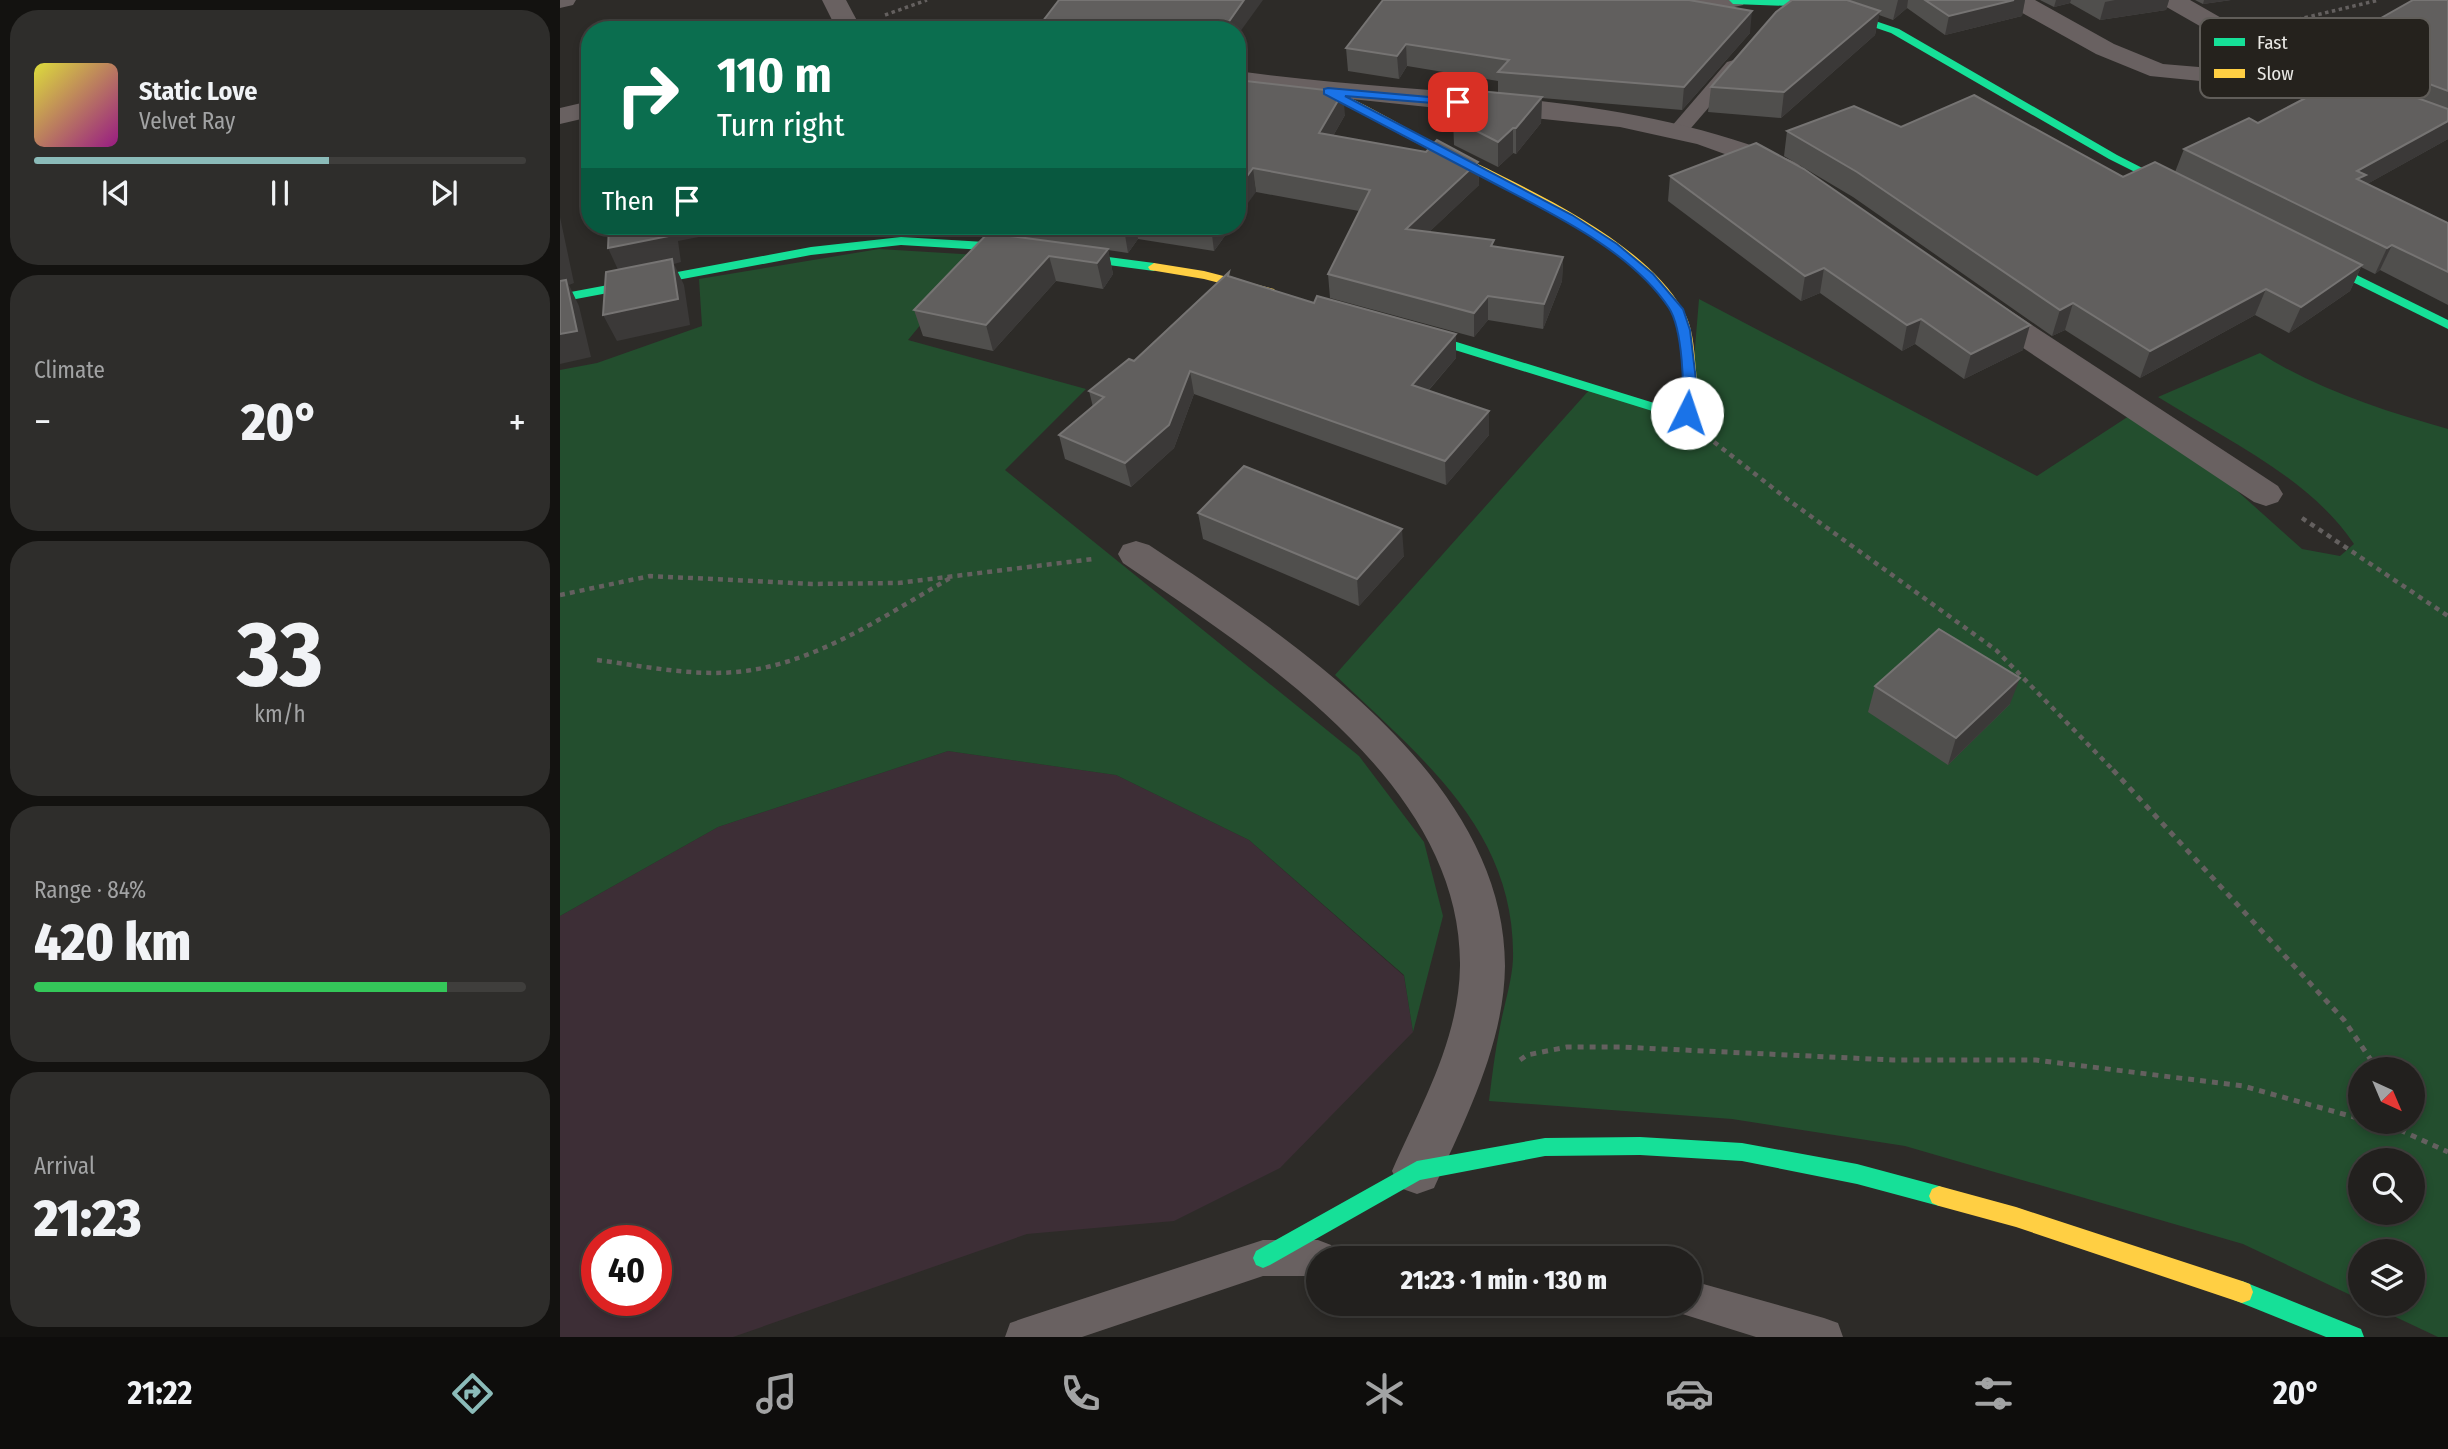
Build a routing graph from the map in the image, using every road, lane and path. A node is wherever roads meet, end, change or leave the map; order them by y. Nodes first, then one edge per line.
1 (834, 0) edge
2 (1653, 0) edge
3 (1734, 0) edge
4 (2017, 0) edge
5 (2172, 0) edge
6 (2379, 0) edge
7 (1789, 3) junction
8 (2203, 18) edge
9 (2304, 18) edge
10 (845, 21) edge
11 (1772, 23) edge
12 (1746, 52) edge
13 (2200, 75) edge
14 (1246, 80) edge
15 (1328, 92) junction
16 (581, 111) edge
17 (560, 116) edge
18 (1678, 131) junction
19 (1813, 184) edge
20 (2200, 201) edge
21 (2299, 250) edge
22 (1961, 292) edge
23 (560, 298) edge
24 (1291, 298) edge
25 (1391, 326) edge
26 (2448, 326) edge
27 (1680, 415) junction
28 (2266, 494) joint
29 (1136, 554) joint
30 (954, 576) junction
31 (560, 595) edge
32 (2448, 616) edge
33 (597, 660) dead end
34 (2369, 1057) edge
35 (1517, 1062) dead end
36 (2348, 1115) edge
37 (2409, 1134) edge
38 (2448, 1152) edge
39 (1417, 1171) junction
40 (1263, 1258) junction
41 (1306, 1258) edge
42 (1702, 1303) edge
43 (1024, 1337) edge
44 (1824, 1337) edge
45 (2353, 1337) edge

1 - 10 street
2 - 3 street
3 - 7 street
4 - 13 street
5 - 8 street
6 - 9 path
7 - 11 lane
7 - 20 street
12 - 18 lane
14 - 15 street
15 - 18 street
15 - 27 street
16 - 17 street
18 - 19 street
21 - 26 street
22 - 28 street
23 - 24 street
25 - 27 street
27 - 34 path
28 - 32 path
29 - 30 path
29 - 39 street
30 - 31 path
30 - 33 path
35 - 36 path
37 - 38 path
39 - 40 street
39 - 45 street
40 - 41 lane
40 - 43 lane
42 - 44 lane

